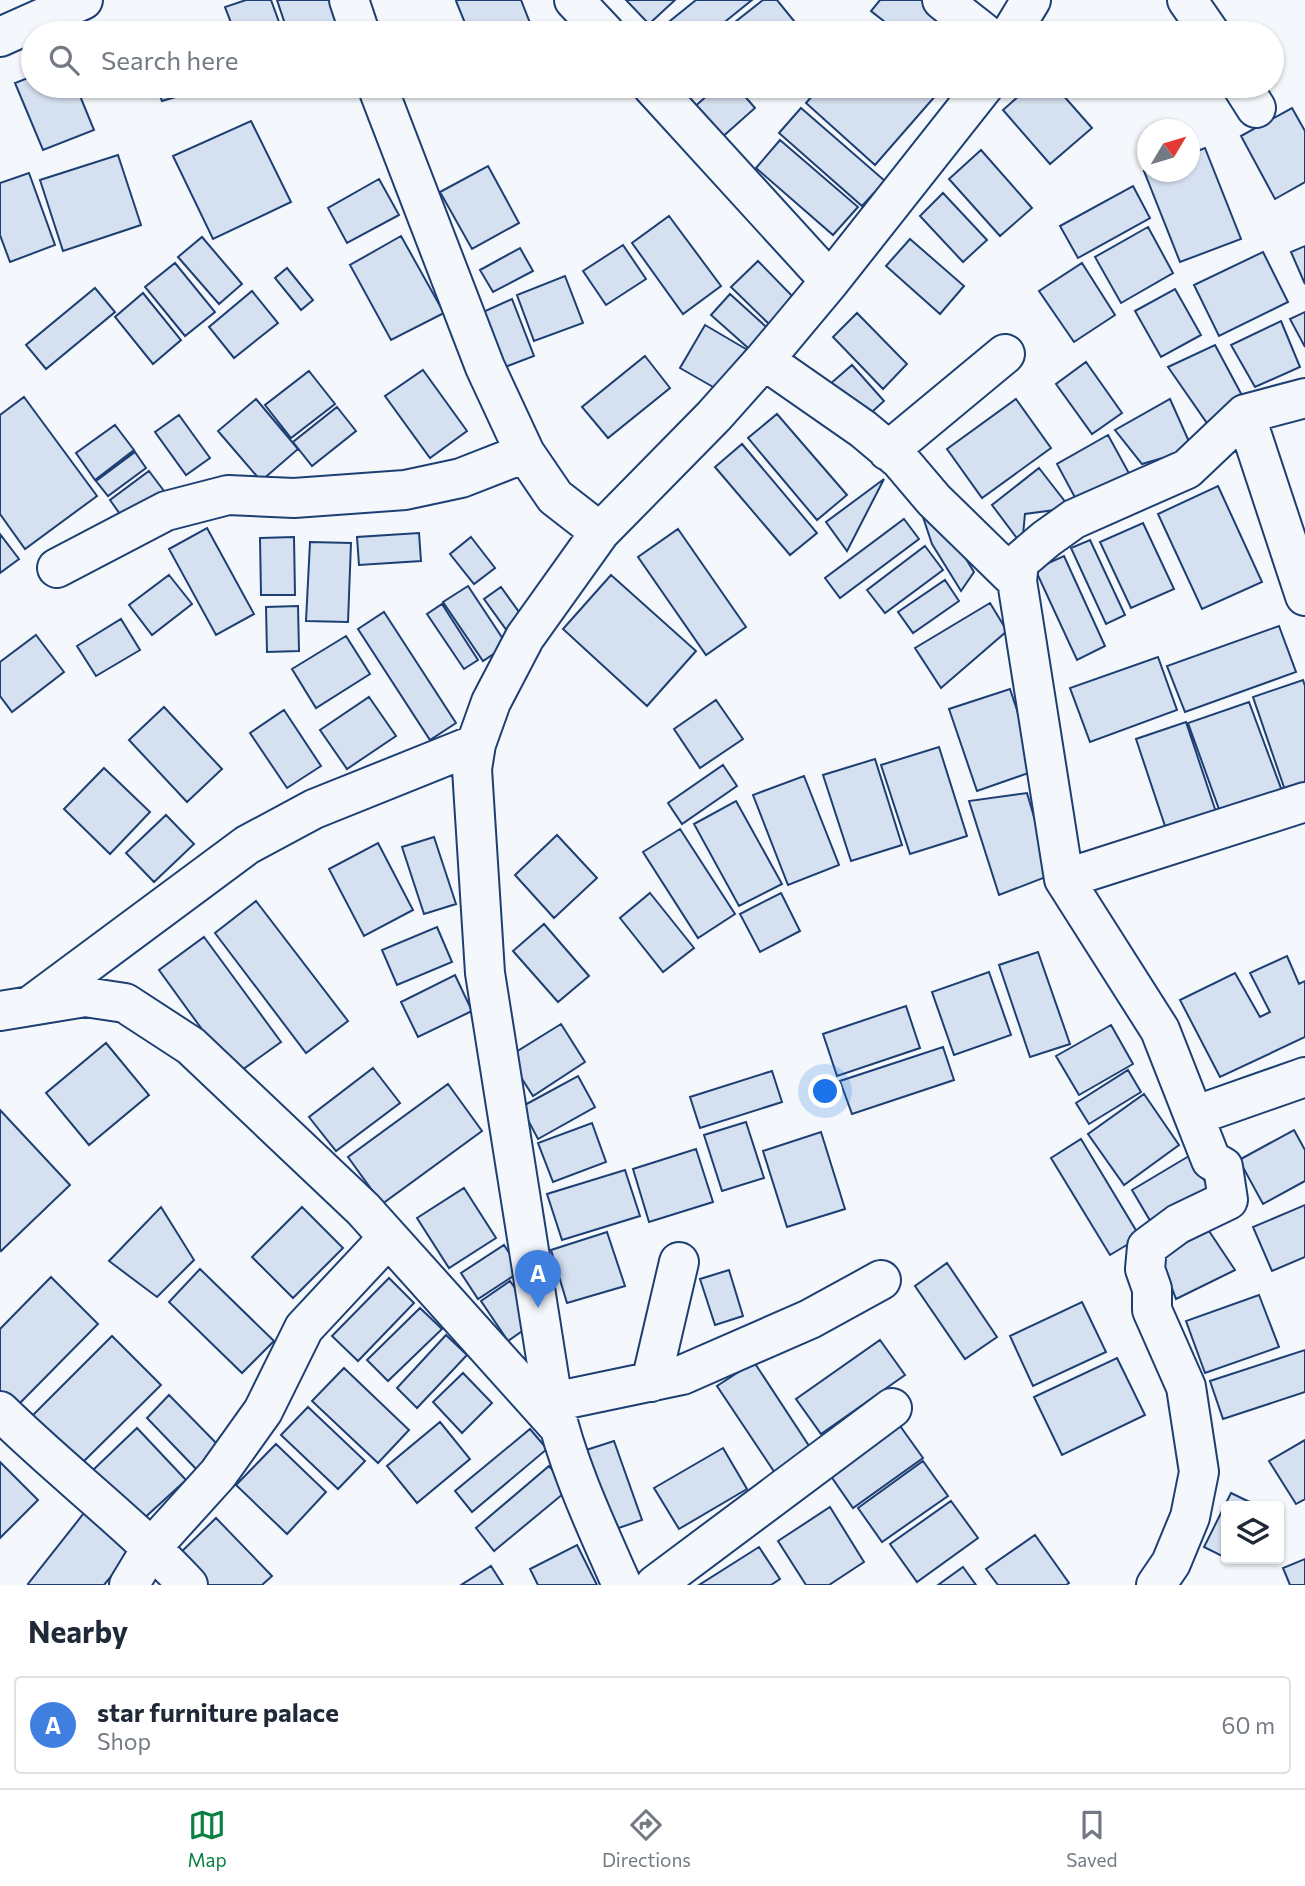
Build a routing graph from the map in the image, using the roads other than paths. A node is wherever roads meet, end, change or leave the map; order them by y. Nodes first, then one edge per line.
1 (83, 0) edge
2 (349, 0) edge
3 (574, 0) edge
4 (942, 0) edge
5 (1031, 0) edge
6 (1187, 0) edge
7 (36, 21) edge
8 (356, 21) edge
9 (594, 21) edge
10 (969, 21) edge
11 (1018, 21) edge
12 (1202, 21) edge
13 (21, 28) edge
14 (0, 37) edge
15 (382, 98) edge
16 (664, 98) edge
17 (975, 98) edge
18 (830, 281) junction
19 (1005, 354) dead end
20 (764, 360) junction
21 (1305, 398) edge
22 (1245, 414) junction
23 (888, 451) junction
24 (525, 453) junction
25 (600, 532) junction
26 (57, 568) dead end
27 (1017, 581) junction
28 (1305, 596) edge
29 (476, 744) junction
30 (1305, 802) edge
31 (1064, 879) junction
32 (15, 1009) edge
33 (1305, 1077) edge
34 (1194, 1116) junction
35 (388, 1238) junction
36 (679, 1262) dead end
37 (881, 1280) dead end
38 (650, 1382) junction
39 (892, 1408) dead end
40 (0, 1411) edge
41 (556, 1414) junction
42 (152, 1547) junction
43 (129, 1585) edge
44 (188, 1585) edge
45 (622, 1585) edge
46 (656, 1585) edge
47 (1156, 1585) edge

1 - 7 street
2 - 8 street
3 - 9 street
4 - 10 street
5 - 11 street
6 - 12 street
13 - 14 street
15 - 24 street
16 - 18 street
17 - 18 street
18 - 20 street
19 - 23 street
20 - 23 street
20 - 25 street
21 - 22 street
22 - 27 street
22 - 28 street
23 - 27 street
24 - 25 street
24 - 26 street
25 - 29 street
27 - 31 street
29 - 32 street
29 - 41 street
30 - 31 street
31 - 34 street
32 - 35 street
33 - 34 street
34 - 47 street
35 - 41 street
35 - 42 street
36 - 38 street
37 - 38 street
38 - 41 street
39 - 46 street
40 - 42 street
41 - 45 street
42 - 43 street
42 - 44 street

